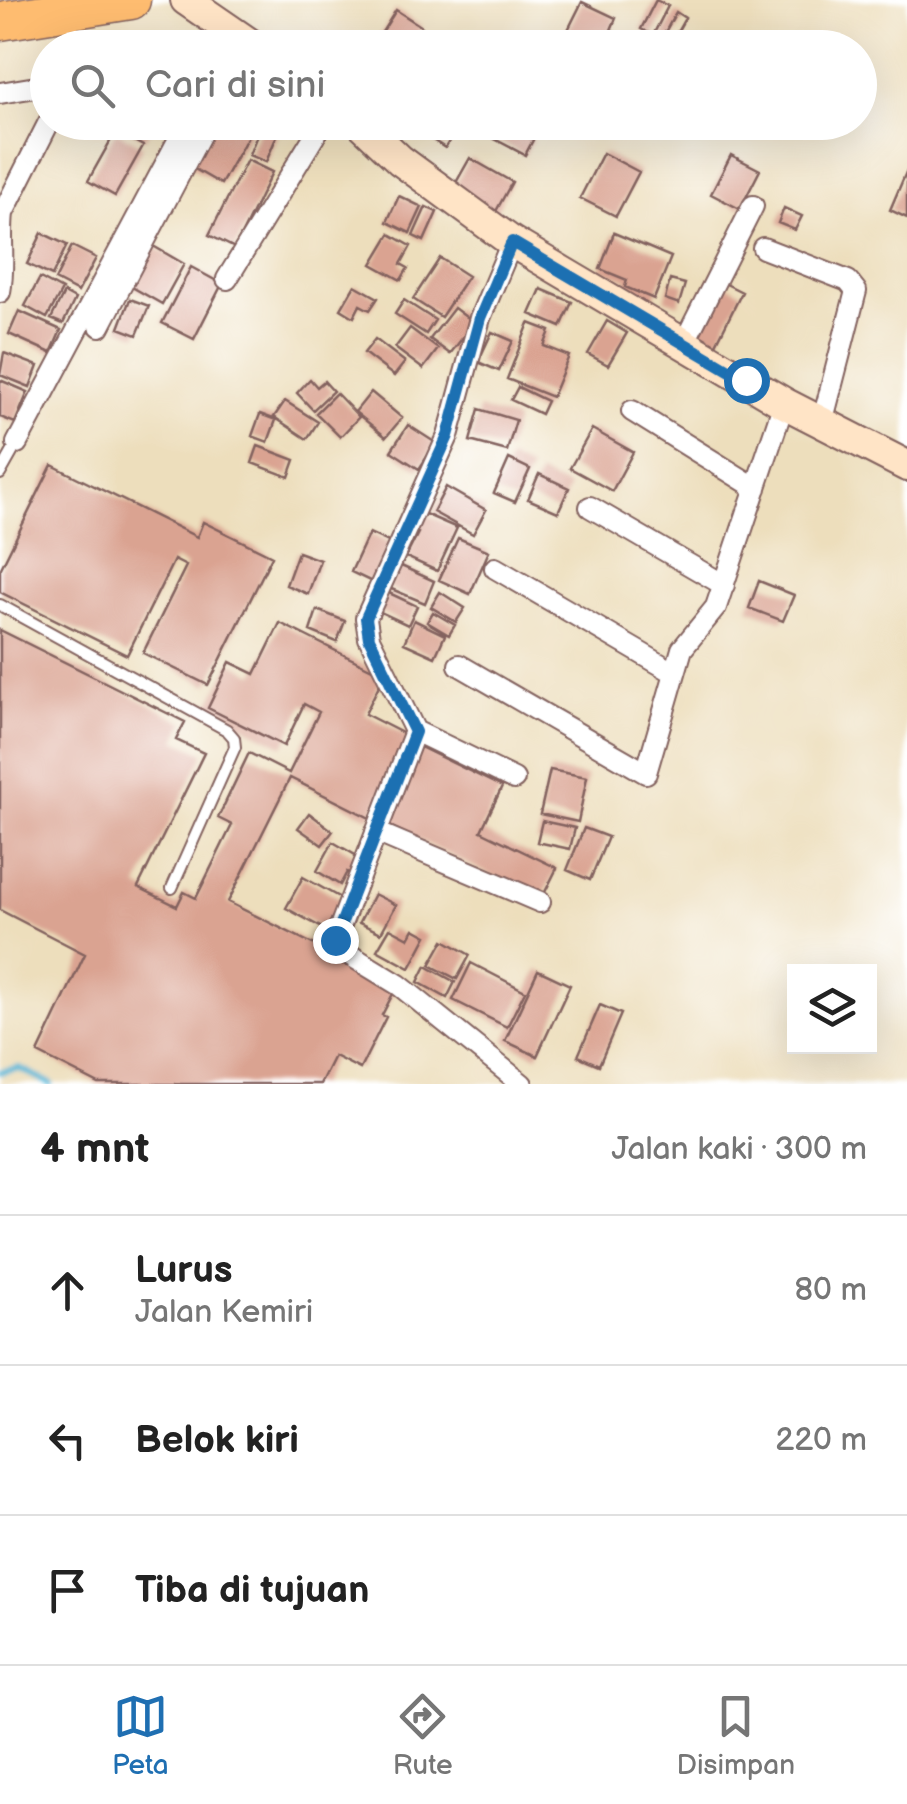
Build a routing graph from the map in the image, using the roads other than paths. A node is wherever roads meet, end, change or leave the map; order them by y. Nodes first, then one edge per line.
1 (130, 0) edge
2 (186, 0) edge
3 (0, 21) edge
4 (229, 30) edge
5 (30, 88) edge
6 (0, 93) edge
7 (40, 140) edge
8 (178, 140) edge
9 (197, 140) edge
10 (312, 140) edge
11 (379, 140) edge
12 (752, 206) dead end
13 (512, 242) junction
14 (763, 248) dead end
15 (1, 250) edge
16 (226, 279) dead end
17 (0, 292) edge
18 (100, 326) dead end
19 (684, 343) junction
20 (784, 403) junction
21 (632, 411) dead end
22 (822, 423) junction
23 (17, 443) joint
24 (907, 466) edge
25 (0, 474) edge
26 (756, 488) junction
27 (590, 507) dead end
28 (494, 568) dead end
29 (724, 585) junction
30 (0, 605) edge
31 (459, 665) dead end
32 (675, 673) junction
33 (415, 732) junction
34 (514, 779) dead end
35 (376, 832) junction
36 (172, 888) dead end
37 (540, 902) dead end
38 (522, 1084) edge

1 - 3 highway
2 - 4 street
5 - 6 street
7 - 15 street
8 - 23 street
9 - 18 street
10 - 16 street
11 - 13 street
12 - 19 street
13 - 19 street
13 - 33 street
14 - 22 street
15 - 17 street
19 - 20 street
20 - 22 street
20 - 26 street
21 - 26 street
22 - 24 street
23 - 25 lane
26 - 29 street
27 - 29 street
28 - 32 street
29 - 32 street
30 - 36 lane
31 - 32 street
33 - 34 street
33 - 35 street
35 - 37 street
35 - 38 street

